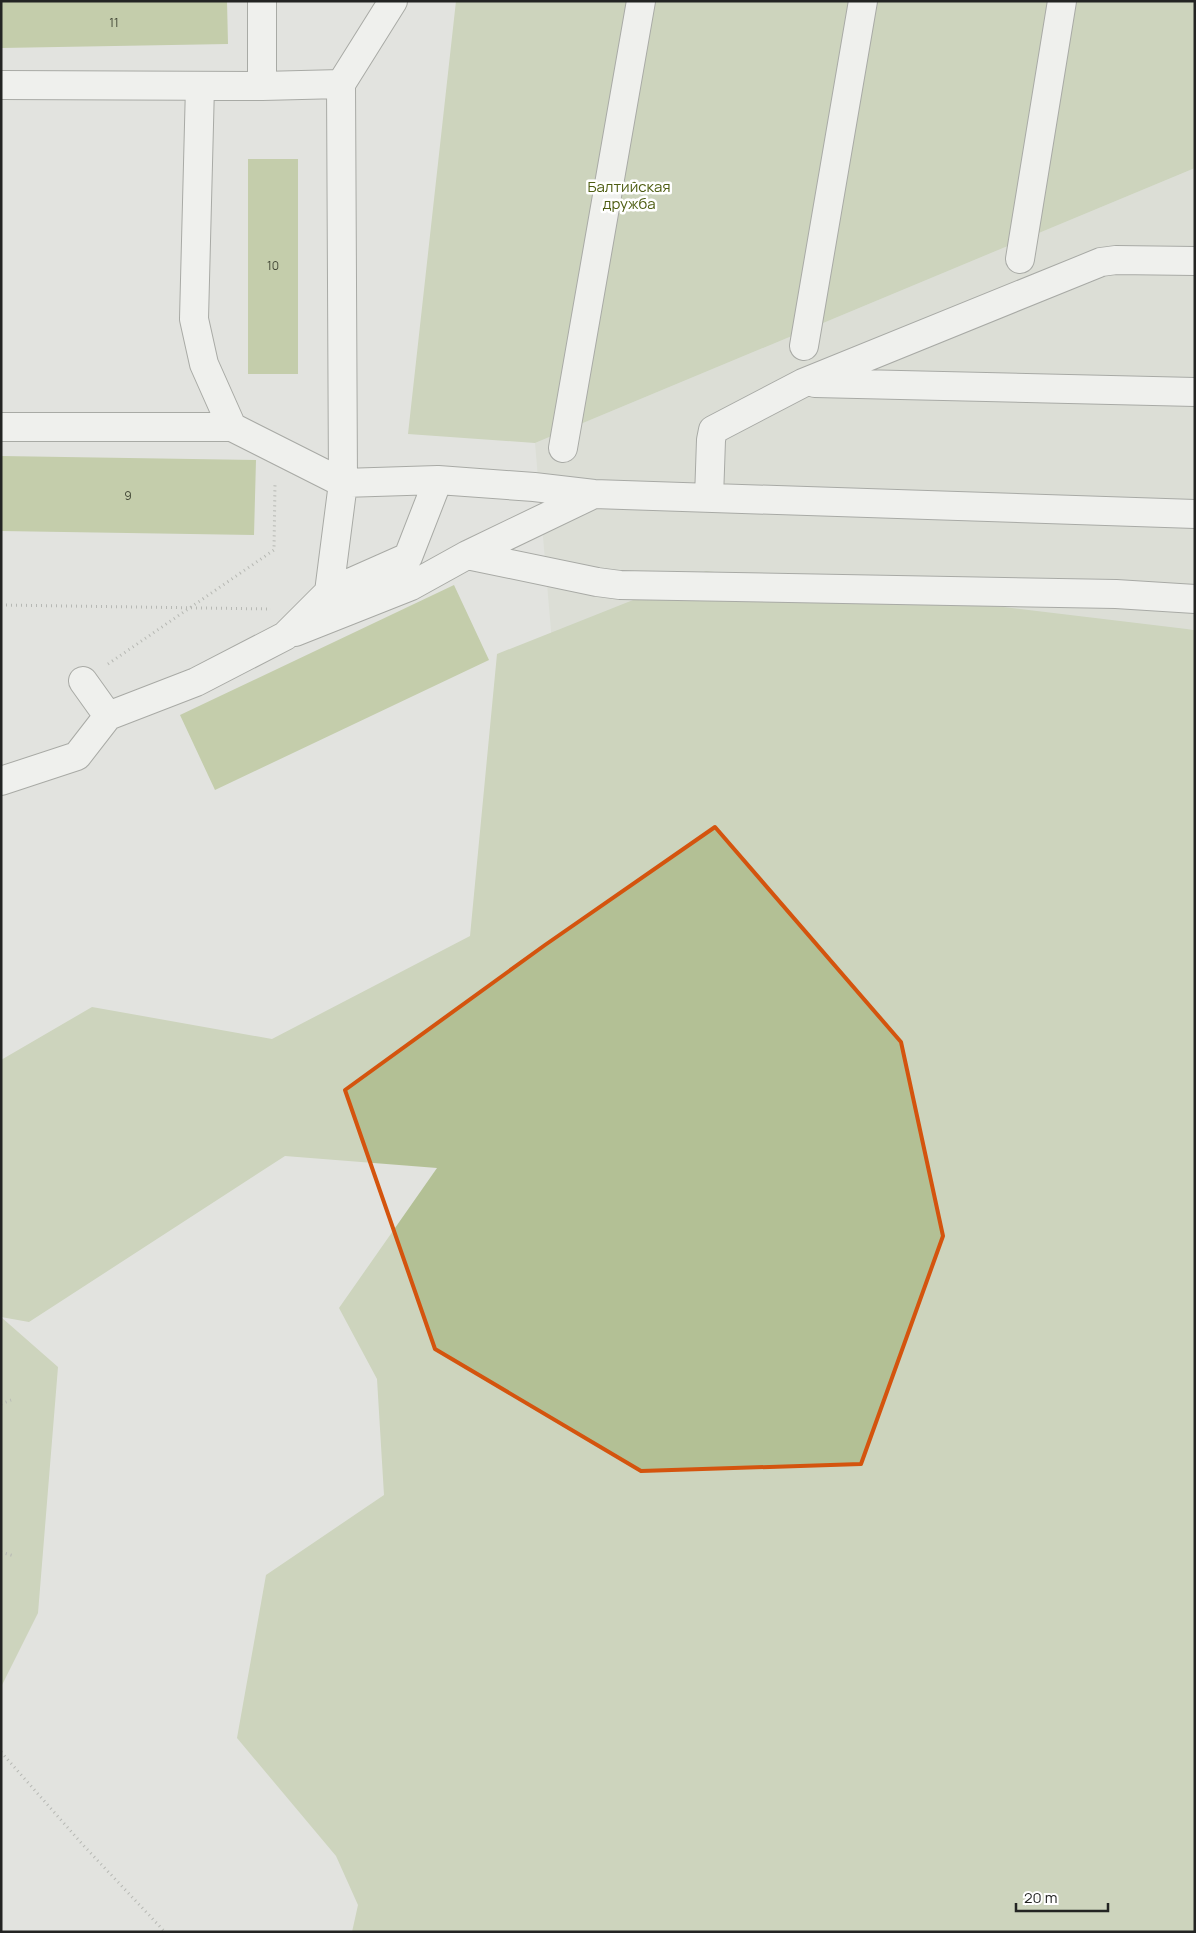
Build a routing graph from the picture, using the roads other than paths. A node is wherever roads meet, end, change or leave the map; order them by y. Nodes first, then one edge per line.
1 (262, 1) edge
2 (393, 1) edge
3 (641, 1) edge
4 (863, 1) edge
5 (1062, 1) edge
6 (341, 84) junction
7 (1, 85) edge
8 (200, 86) junction
9 (262, 86) junction
10 (1020, 259) dead end
11 (1195, 261) edge
12 (804, 346) dead end
13 (803, 383) junction
14 (1195, 392) edge
15 (1, 427) edge
16 (232, 427) junction
17 (563, 448) dead end
18 (438, 480) junction
19 (343, 483) junction
20 (594, 494) junction
21 (709, 498) junction
22 (1195, 514) edge
23 (467, 555) junction
24 (1195, 598) edge
25 (320, 601) junction
26 (284, 636) junction
27 (83, 682) road end
28 (108, 716) junction
29 (1, 782) edge

1 - 9 street
2 - 6 street
3 - 17 street
4 - 12 street
5 - 10 street
6 - 9 street
6 - 19 street
7 - 8 street
8 - 9 street
8 - 16 street
11 - 13 street
13 - 14 street
13 - 21 street
15 - 16 street
16 - 19 street
18 - 19 street
18 - 20 street
18 - 25 street
19 - 25 street
20 - 21 street
20 - 23 street
21 - 22 street
23 - 24 street
23 - 26 street
25 - 26 street
26 - 28 street
27 - 28 street
28 - 29 street

